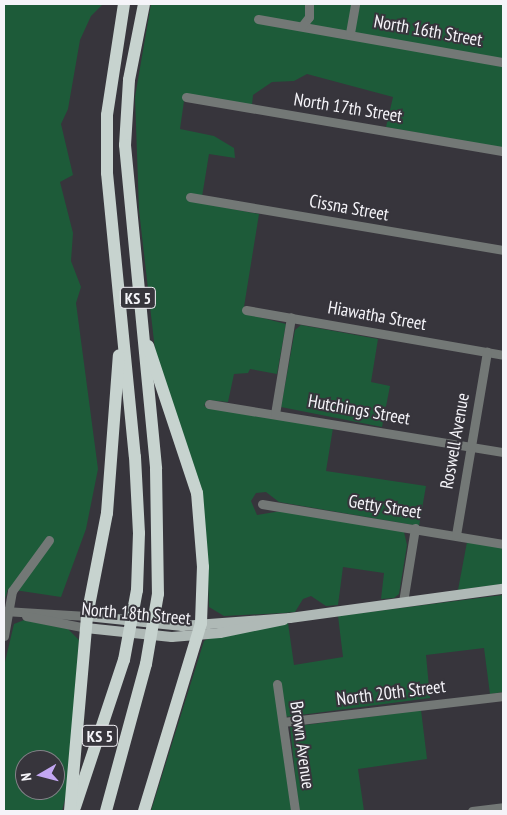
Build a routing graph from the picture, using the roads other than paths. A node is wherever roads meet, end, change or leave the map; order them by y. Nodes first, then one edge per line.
1 (124, 4) edge
2 (144, 4) edge
3 (309, 4) edge
4 (355, 4) edge
5 (258, 19) dead end
6 (302, 26) junction
7 (350, 33) junction
8 (503, 62) edge
9 (186, 97) dead end
10 (503, 151) edge
11 (190, 197) dead end
12 (503, 250) edge
13 (246, 310) dead end
14 (291, 317) junction
15 (140, 320) junction
16 (122, 322) junction
17 (487, 352) junction
18 (503, 355) edge
19 (209, 404) dead end
20 (275, 414) junction
21 (470, 446) junction
22 (503, 452) edge
23 (262, 504) dead end
24 (415, 528) junction
25 (456, 535) junction
26 (48, 540) dead end
27 (503, 544) edge
28 (503, 589) edge
29 (403, 602) junction
30 (6, 611) edge
31 (87, 622) junction
32 (200, 629) junction
33 (4, 636) edge
34 (277, 684) dead end
35 (503, 696) edge
36 (283, 722) junction
37 (116, 777) junction
38 (503, 808) edge
39 (72, 811) edge
40 (106, 811) edge
41 (110, 811) edge
42 (144, 811) edge
43 (295, 811) edge
44 (472, 811) edge

1 - 16 highway, KS 5
2 - 15 highway, KS 5
3 - 6 street
4 - 7 street
5 - 6 street, North 16th Street
6 - 7 street, North 16th Street
7 - 8 street, North 16th Street
9 - 10 street, North 17th Street
11 - 12 street, Cissna Street
13 - 14 street, Hiawatha Street
14 - 17 street, Hiawatha Street
14 - 20 street
15 - 32 highway
15 - 37 highway, KS 5, bridge
16 - 31 highway
16 - 39 highway, KS 5, bridge
17 - 18 street, Hiawatha Street
17 - 21 street, Roswell Avenue
19 - 20 street, Hutchings Street
20 - 21 street, Hutchings Street
21 - 22 street, Hutchings Street
21 - 25 street, Roswell Avenue
23 - 24 street, Getty Street
24 - 25 street, Getty Street
24 - 29 street
25 - 27 street, Getty Street
26 - 30 street
28 - 29 main road, North 18th Street
29 - 32 main road, North 18th Street
30 - 31 street, North 18th Street
30 - 33 street
31 - 32 main road, North 18th Street
31 - 39 highway
32 - 42 highway
34 - 36 street, Brown Avenue
35 - 36 street, North 20th Street
36 - 43 street, Brown Avenue
37 - 40 highway, KS 5
37 - 41 highway
38 - 44 street

